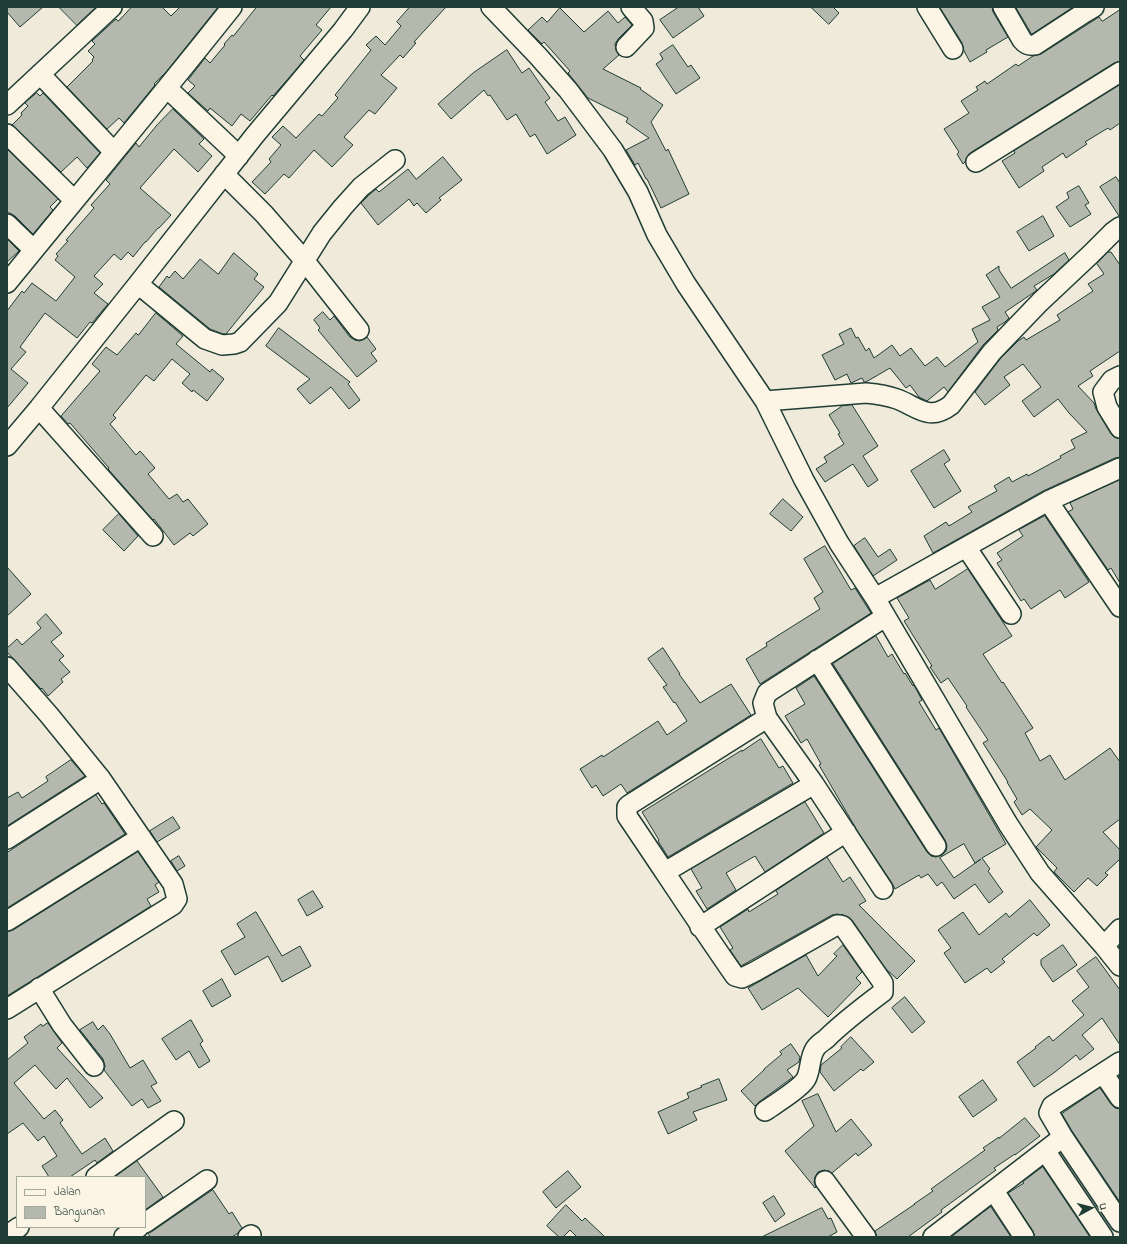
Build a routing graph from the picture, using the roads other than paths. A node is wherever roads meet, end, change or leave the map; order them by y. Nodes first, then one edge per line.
1 (112, 7) edge
2 (232, 7) edge
3 (360, 7) edge
4 (492, 7) edge
5 (631, 7) edge
6 (927, 7) edge
7 (1003, 7) edge
8 (1086, 9) edge
9 (626, 47) dead end
10 (953, 49) dead end
11 (1120, 72) edge
12 (40, 74) junction
13 (167, 88) junction
14 (9, 99) edge
15 (7, 134) edge
16 (114, 152) junction
17 (239, 156) junction
18 (395, 160) dead end
19 (976, 162) dead end
20 (224, 174) junction
21 (74, 200) junction
22 (7, 224) edge
23 (1120, 227) edge
24 (34, 250) junction
25 (304, 260) junction
26 (7, 283) edge
27 (138, 284) junction
28 (359, 330) dead end
29 (1120, 376) edge
30 (765, 401) junction
31 (39, 408) junction
32 (1120, 428) edge
33 (7, 446) edge
34 (1120, 468) edge
35 (1048, 501) junction
36 (153, 536) dead end
37 (966, 547) junction
38 (874, 598) junction
39 (1120, 607) edge
40 (1011, 614) dead end
41 (885, 617) junction
42 (817, 660) junction
43 (7, 667) edge
44 (767, 718) junction
45 (101, 780) junction
46 (814, 784) junction
47 (846, 832) junction
48 (141, 837) junction
49 (7, 840) edge
50 (936, 846) dead end
51 (665, 872) junction
52 (883, 889) dead end
53 (7, 921) edge
54 (700, 927) junction
55 (1120, 929) edge
56 (1104, 946) junction
57 (1120, 966) edge
58 (39, 988) junction
59 (7, 1008) edge
60 (1120, 1062) edge
61 (94, 1066) dead end
62 (1103, 1073) junction
63 (1120, 1098) edge
64 (765, 1111) dead end
65 (174, 1121) dead end
66 (1063, 1138) junction
67 (1046, 1152) junction
68 (97, 1176) edge
69 (207, 1180) dead end
70 (825, 1181) dead end
71 (994, 1190) junction
72 (146, 1222) edge
73 (1120, 1222) edge
74 (940, 1235) edge
75 (866, 1237) edge
76 (1024, 1237) edge
77 (1103, 1237) edge

1 - 12 street
2 - 13 street
3 - 17 street
4 - 30 street
5 - 9 street
6 - 10 street
7 - 8 street
11 - 19 street
12 - 14 street
12 - 16 street
13 - 16 street
13 - 17 street
15 - 21 street
16 - 21 street
17 - 20 street
18 - 25 street
20 - 25 street
20 - 27 street
21 - 24 street
22 - 24 street
23 - 30 street
24 - 26 street
25 - 27 street
25 - 28 street
27 - 31 street
29 - 32 street
30 - 38 street
31 - 33 street
31 - 36 street
34 - 35 street
35 - 37 street
35 - 39 street
37 - 38 street
37 - 40 street
38 - 41 street
41 - 42 street
41 - 56 street
42 - 44 street
42 - 50 street
43 - 45 street
44 - 46 street
44 - 51 street
45 - 48 street
45 - 49 street
46 - 47 street
46 - 51 street
47 - 52 street
47 - 54 street
48 - 53 street
48 - 58 street
51 - 54 street
54 - 64 street
55 - 56 street
56 - 57 street
58 - 59 street
58 - 61 street
60 - 62 street
62 - 63 street
62 - 66 street
65 - 68 street
66 - 67 street
66 - 73 street
67 - 71 street
67 - 77 street
69 - 72 street
70 - 75 street
71 - 74 street
71 - 76 street

